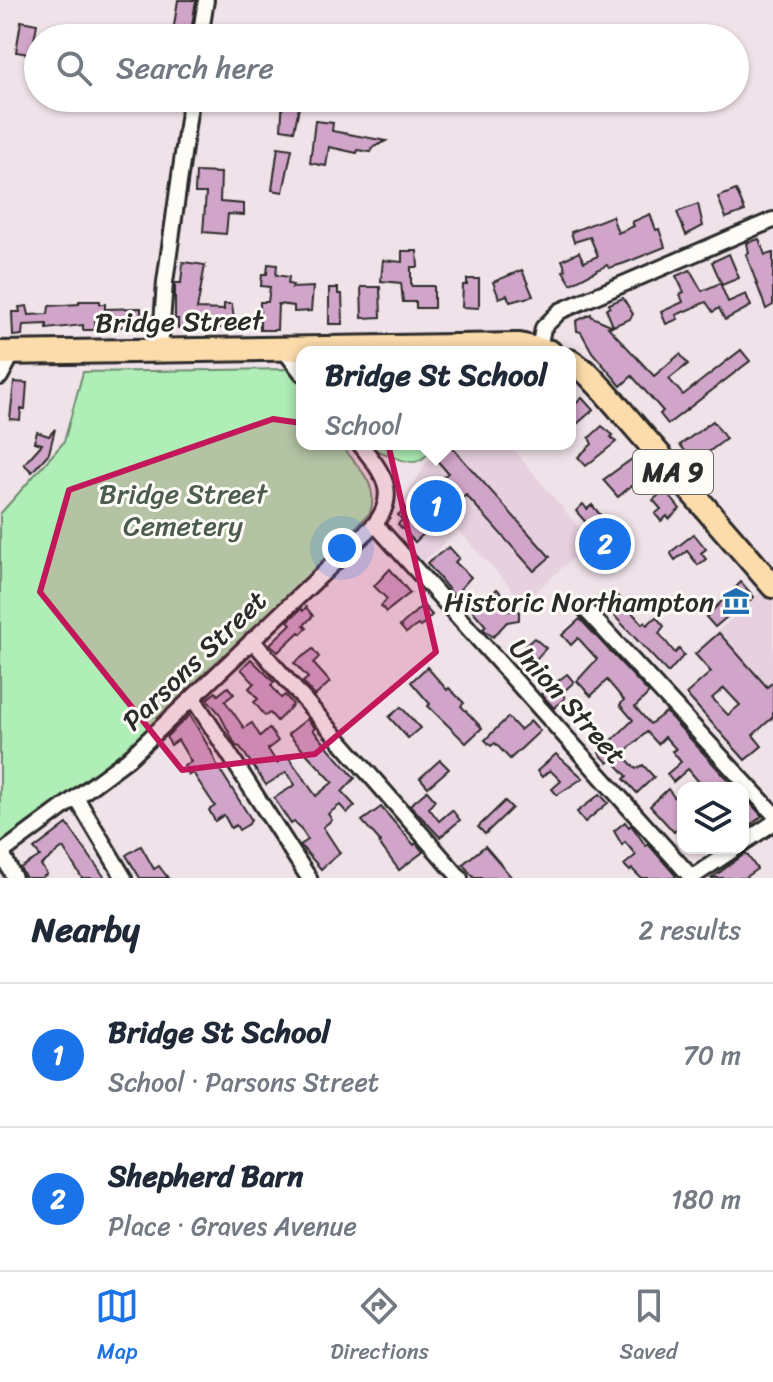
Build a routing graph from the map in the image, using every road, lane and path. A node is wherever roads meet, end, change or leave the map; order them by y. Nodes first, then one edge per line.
1 (206, 0) edge
2 (202, 24) edge
3 (189, 112) edge
4 (773, 220) edge
5 (472, 346) edge
6 (524, 346) edge
7 (545, 346) edge
8 (284, 350) junction
9 (296, 350) edge
10 (160, 351) junction
11 (6, 353) edge
12 (296, 365) edge
13 (576, 366) edge
14 (0, 377) edge
15 (364, 450) edge
16 (375, 524) junction
17 (773, 586) edge
18 (586, 610) dead end
19 (252, 640) junction
20 (193, 698) junction
21 (77, 799) junction
22 (773, 813) edge
23 (773, 823) edge
24 (749, 839) edge
25 (1, 854) edge
26 (727, 854) edge
27 (14, 878) edge
28 (124, 878) edge
29 (309, 878) edge
30 (460, 878) edge
31 (692, 878) edge

1 - 2 street
3 - 10 street
4 - 7 street
5 - 6 highway, Bridge Street
8 - 9 highway, Bridge Street
8 - 10 highway, Bridge Street
8 - 12 street
10 - 11 highway, Bridge Street
11 - 14 street
13 - 17 highway, MA 9
15 - 16 street, Parsons Street
16 - 19 street, Parsons Street
16 - 31 street, Union Street
18 - 22 street
19 - 20 street, Parsons Street
19 - 30 street
20 - 21 street, Parsons Street
20 - 29 street
21 - 25 street, Parsons Street
21 - 28 street
23 - 24 street
25 - 27 street
26 - 31 street

